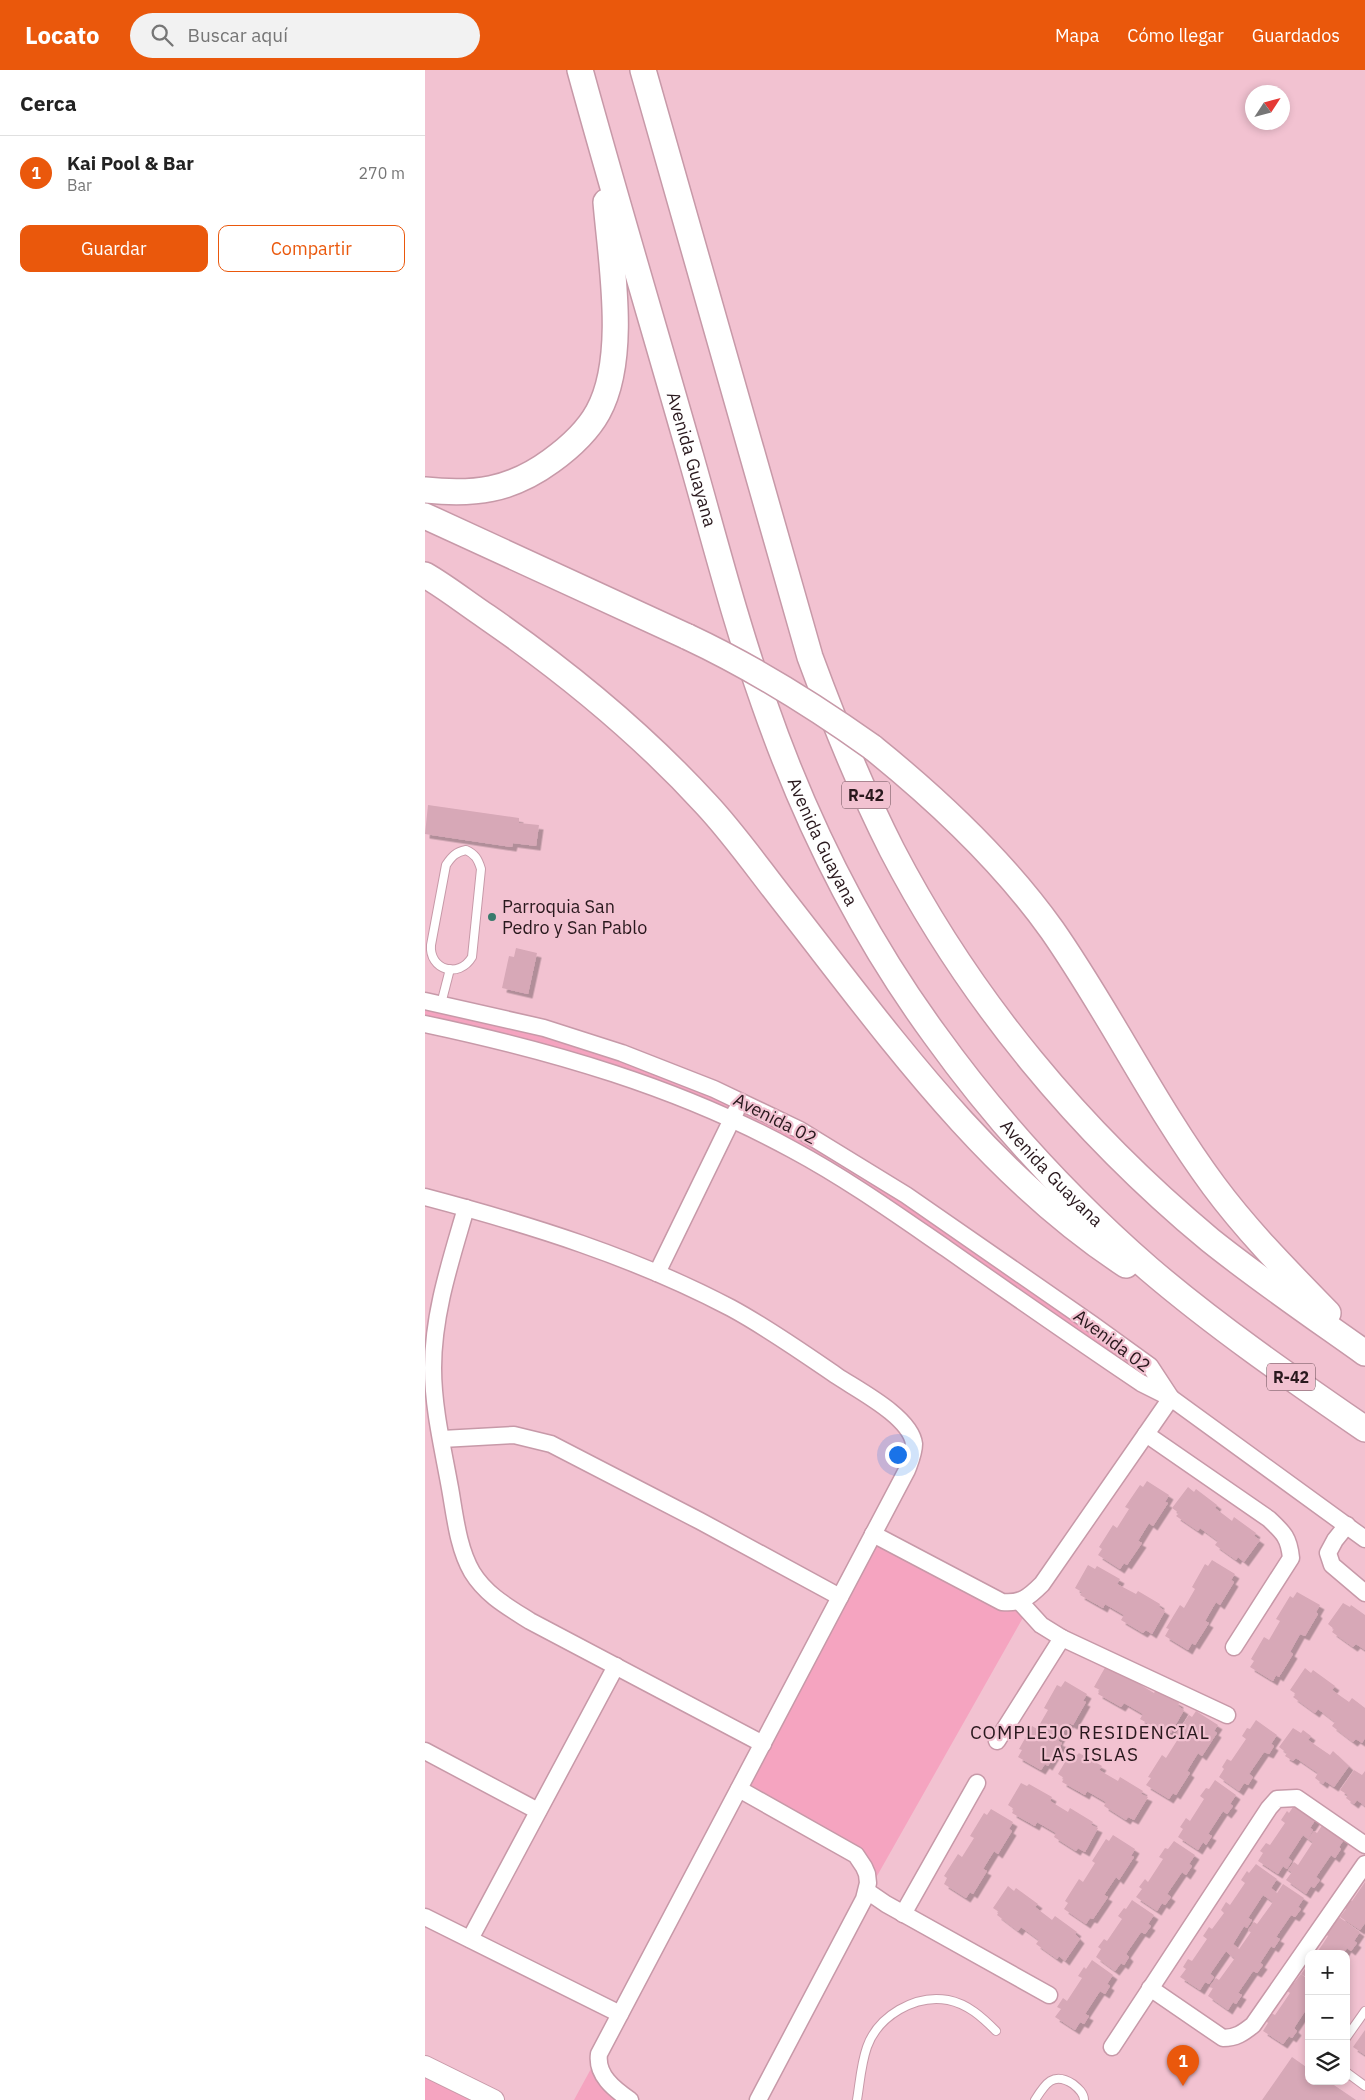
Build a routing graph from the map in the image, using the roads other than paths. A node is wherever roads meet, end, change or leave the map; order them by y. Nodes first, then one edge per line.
1 (580, 70) edge
2 (643, 70) edge
3 (600, 142) junction
4 (425, 490) edge
5 (425, 516) edge
6 (425, 575) edge
7 (450, 969) junction
8 (425, 1001) edge
9 (441, 1004) junction
10 (425, 1024) edge
11 (741, 1101) junction
12 (732, 1120) junction
13 (425, 1197) edge
14 (466, 1208) junction
15 (657, 1274) junction
16 (1219, 1325) junction
17 (1365, 1352) edge
18 (1171, 1398) junction
19 (1365, 1428) edge
20 (1146, 1434) junction
21 (442, 1439) junction
22 (1347, 1525) junction
23 (873, 1534) junction
24 (1365, 1539) edge
25 (1365, 1593) edge
26 (840, 1597) junction
27 (1020, 1602) junction
28 (1062, 1638) junction
29 (1234, 1647) dead end
30 (615, 1666) junction
31 (1227, 1715) dead end
32 (997, 1741) dead end
33 (763, 1744) junction
34 (425, 1751) edge
35 (977, 1783) dead end
36 (739, 1789) junction
37 (538, 1811) junction
38 (1365, 1845) edge
39 (1365, 1864) edge
40 (867, 1891) junction
41 (903, 1914) junction
42 (425, 1917) edge
43 (469, 1939) junction
44 (1150, 1988) junction
45 (1049, 1995) dead end
46 (1365, 2011) edge
47 (620, 2014) junction
48 (996, 2031) dead end
49 (1350, 2032) edge
50 (1111, 2047) dead end
51 (425, 2066) edge
52 (1350, 2075) edge
53 (1365, 2086) edge
54 (494, 2100) edge
55 (630, 2100) edge
56 (758, 2100) edge
57 (857, 2100) edge
58 (1035, 2100) edge
59 (1084, 2100) edge

1 - 3 main road, Avenida Guayana / R-42
2 - 17 main road, R-42
3 - 4 main road
3 - 16 main road, Avenida Guayana / R-42
5 - 17 main road, bridge
6 - 16 main road
7 - 7 lane
7 - 9 lane
8 - 9 street, Avenida 02
9 - 11 street, Avenida 02
10 - 12 street, Avenida 02
11 - 12 street
11 - 18 street, Avenida 02
12 - 15 street
12 - 18 street, Avenida 02
13 - 14 street
14 - 15 street
14 - 21 street
15 - 23 street
16 - 19 main road, Avenida Guayana / R-42
18 - 20 street
18 - 22 street
20 - 27 street
20 - 29 street
21 - 26 street
21 - 30 street
22 - 24 street
22 - 25 street
23 - 26 street
23 - 27 street
26 - 33 street
27 - 28 street
28 - 31 street
28 - 32 street
30 - 33 street
30 - 37 street
33 - 36 street
34 - 37 street
35 - 41 street
36 - 40 street
36 - 47 street
37 - 43 street
38 - 44 street
39 - 44 street
40 - 41 street
40 - 56 street
41 - 45 street
42 - 43 street
43 - 47 street
44 - 50 street
46 - 49 lane
47 - 55 street
48 - 57 lane
51 - 54 street
52 - 53 lane
58 - 59 lane

